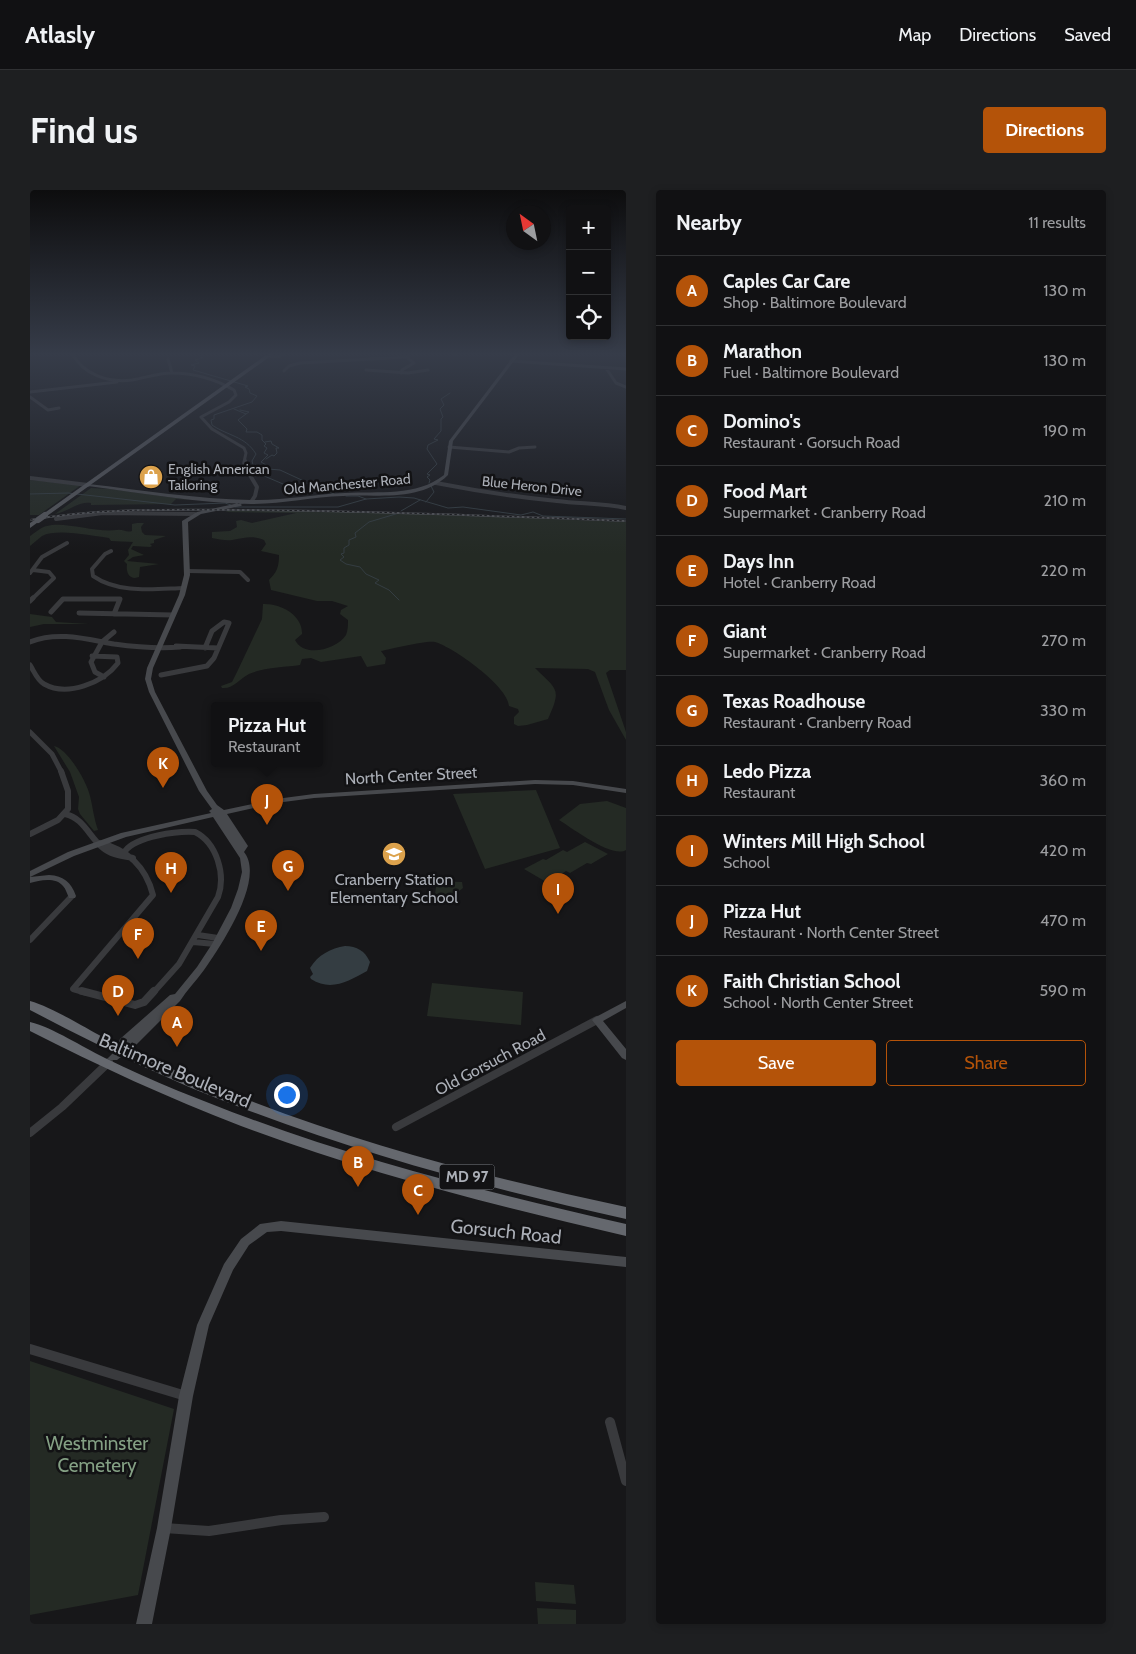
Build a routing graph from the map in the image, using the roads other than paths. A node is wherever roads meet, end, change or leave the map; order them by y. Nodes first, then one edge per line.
1 (178, 420) edge
2 (204, 420) edge
3 (467, 420) edge
4 (450, 446) junction
5 (535, 447) dead end
6 (30, 478) edge
7 (436, 483) junction
8 (88, 485) junction
9 (251, 502) junction
10 (626, 508) edge
11 (195, 514) junction
12 (56, 519) dead end
13 (30, 526) edge
14 (67, 543) dead end
15 (111, 551) dead end
16 (31, 571) edge
17 (188, 571) junction
18 (248, 580) dead end
19 (184, 588) junction
20 (30, 602) edge
21 (51, 612) dead end
22 (79, 613) dead end
23 (114, 614) junction
24 (173, 614) junction
25 (114, 632) dead end
26 (30, 642) edge
27 (102, 642) junction
28 (159, 646) junction
29 (205, 648) junction
30 (218, 648) junction
31 (92, 656) junction
32 (30, 665) edge
33 (161, 675) dead end
34 (104, 678) junction
35 (162, 708) joint
36 (30, 732) edge
37 (626, 786) edge
38 (626, 791) edge
39 (216, 811) junction
40 (65, 814) junction
41 (30, 834) edge
42 (97, 841) junction
43 (241, 850) joint
44 (125, 851) junction
45 (133, 858) junction
46 (30, 868) edge
47 (30, 874) edge
48 (30, 880) edge
49 (72, 896) joint
50 (198, 935) junction
51 (30, 940) edge
52 (193, 942) junction
53 (216, 942) junction
54 (30, 1005) edge
55 (621, 1007) edge
56 (597, 1020) junction
57 (30, 1026) edge
58 (610, 1036) junction
59 (626, 1056) edge
60 (113, 1058) junction
61 (396, 1127) dead end
62 (30, 1133) edge
63 (626, 1213) edge
64 (264, 1227) joint
65 (626, 1230) edge
66 (626, 1262) edge
67 (30, 1349) edge
68 (186, 1396) junction
69 (610, 1422) dead end
70 (626, 1482) edge
71 (324, 1517) dead end
72 (164, 1528) junction
73 (144, 1624) edge

1 - 8 main road
2 - 9 street
3 - 4 street
4 - 5 street
4 - 7 street
6 - 8 street
7 - 9 street, Old Manchester Road
7 - 10 street, Blue Heron Drive
8 - 9 street, Old Manchester Road
8 - 13 main road, bridge
9 - 11 street, Old Manchester Road
11 - 12 street, Old Manchester Road
11 - 17 street
14 - 16 street
15 - 19 street
16 - 20 street
17 - 18 street
17 - 19 street
19 - 24 street
21 - 23 street
22 - 23 street
23 - 24 street
24 - 28 street
25 - 27 street
26 - 27 street
27 - 28 street
27 - 31 street
28 - 29 street
28 - 35 street
29 - 30 street
29 - 30 street
30 - 33 street
31 - 34 street
31 - 34 street
32 - 34 street
35 - 39 street
36 - 40 street
37 - 39 street, North Center Street
38 - 39 street, North Center Street
39 - 42 street, North Center Street
39 - 43 street
40 - 41 street
40 - 42 street
42 - 44 street
42 - 45 street
42 - 46 street, North Center Street
42 - 47 street, North Center Street
43 - 53 street
44 - 45 street
44 - 50 street
45 - 52 street
48 - 49 street
49 - 51 street
50 - 52 street
50 - 53 street
52 - 53 street
53 - 60 street
54 - 60 highway, Baltimore Boulevard / MD 97
55 - 56 street
55 - 58 street
56 - 58 street
56 - 61 street, Old Gorsuch Road
57 - 60 highway, Baltimore Boulevard / MD 97
58 - 59 street
60 - 62 street
60 - 63 highway, Baltimore Boulevard / MD 97
60 - 65 highway, Baltimore Boulevard / MD 97
64 - 66 street, Gorsuch Road
64 - 68 street
67 - 68 street
68 - 72 street
69 - 70 street
71 - 72 street
72 - 73 street

